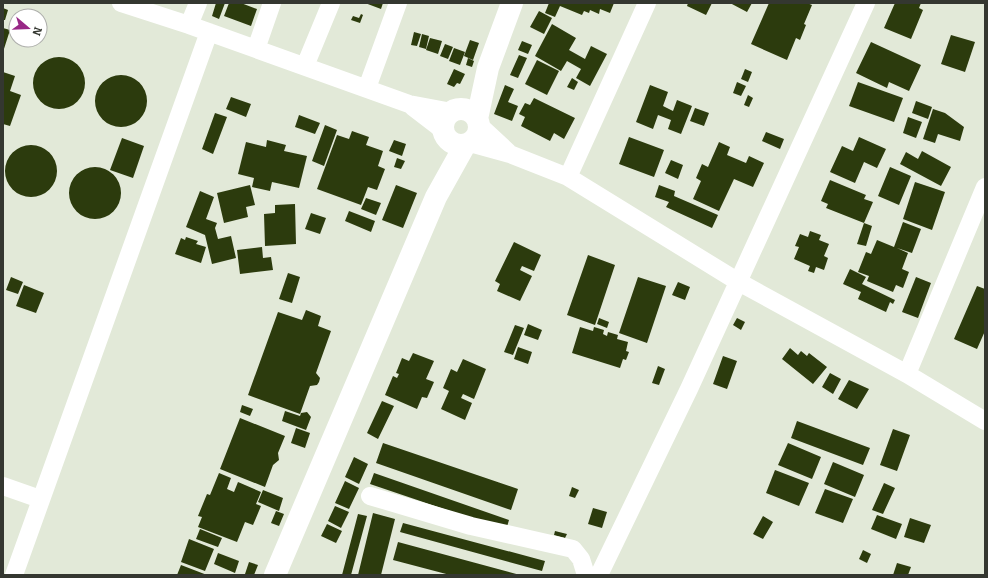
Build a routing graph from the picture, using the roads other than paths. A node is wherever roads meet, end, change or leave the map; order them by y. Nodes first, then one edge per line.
1 (121, 3) edge
2 (198, 3) edge
3 (272, 3) edge
4 (331, 3) edge
5 (398, 3) edge
6 (512, 3) edge
7 (647, 3) edge
8 (866, 3) edge
9 (190, 25) junction
10 (209, 32) junction
11 (256, 49) junction
12 (305, 66) junction
13 (366, 88) junction
14 (461, 128) junction
15 (568, 176) junction
16 (985, 187) edge
17 (737, 281) junction
18 (906, 374) junction
19 (985, 421) edge
20 (3, 486) edge
21 (370, 496) dead end
22 (40, 499) junction
23 (14, 575) edge
24 (275, 575) edge
25 (586, 575) edge
26 (599, 575) edge

1 - 9 street
2 - 9 street
3 - 11 street
4 - 12 street
5 - 13 street
6 - 14 street
7 - 15 street
8 - 17 street
9 - 10 street
10 - 11 street
10 - 22 street
11 - 12 street
12 - 13 street
13 - 14 street
14 - 15 street
14 - 24 street
15 - 17 street
16 - 18 street
17 - 18 street
17 - 26 street
18 - 19 street
20 - 22 street
21 - 25 street
22 - 23 street

